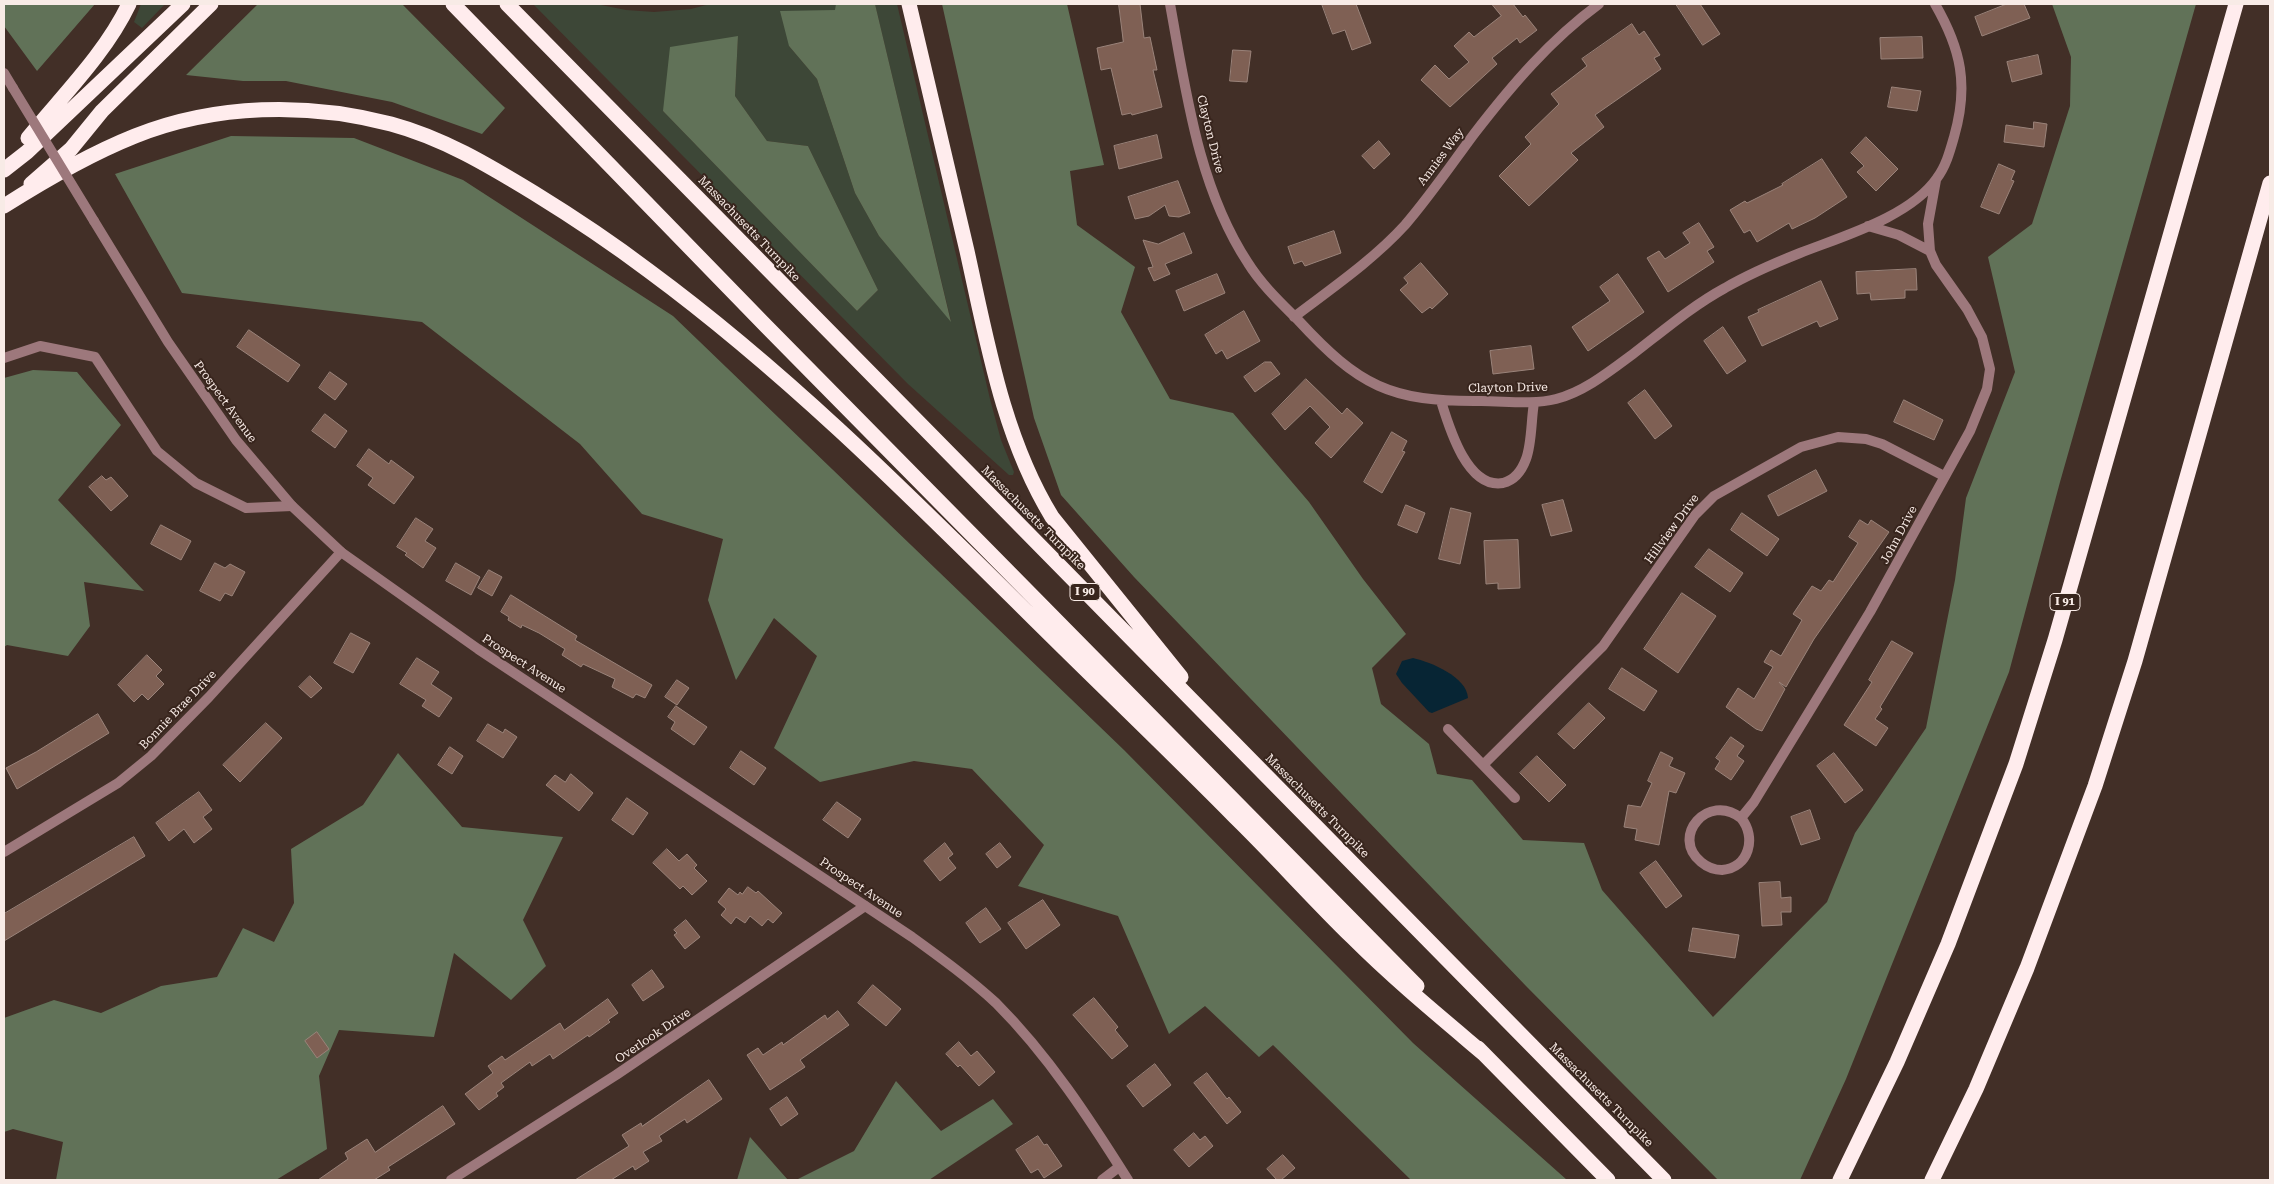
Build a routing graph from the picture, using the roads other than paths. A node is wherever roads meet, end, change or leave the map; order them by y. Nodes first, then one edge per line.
1 (129, 4) edge
2 (183, 4) edge
3 (211, 4) edge
4 (453, 4) edge
5 (507, 4) edge
6 (909, 4) edge
7 (1170, 4) edge
8 (1599, 4) edge
9 (1934, 4) edge
10 (2236, 4) edge
11 (4, 73) edge
12 (4, 169) edge
13 (1936, 179) junction
14 (2270, 183) edge
15 (9, 203) edge
16 (1868, 226) junction
17 (1930, 251) junction
18 (1294, 317) junction
19 (4, 358) edge
20 (1441, 401) junction
21 (1534, 402) junction
22 (1944, 476) junction
23 (292, 506) junction
24 (341, 552) junction
25 (1448, 729) dead end
26 (1240, 750) junction
27 (1483, 765) junction
28 (1515, 798) dead end
29 (1741, 818) junction
30 (4, 852) edge
31 (865, 906) junction
32 (1484, 1054) junction
33 (1119, 1167) junction
34 (451, 1180) edge
35 (1102, 1180) edge
36 (1128, 1180) edge
37 (1608, 1180) edge
38 (1664, 1180) edge
39 (1840, 1180) edge
40 (1932, 1180) edge

1 - 12 highway
2 - 12 highway
3 - 15 highway
4 - 32 highway
5 - 26 highway, Massachusetts Turnpike / I 90
6 - 26 highway
7 - 18 street, Clayton Drive
8 - 18 street, Annies Way
9 - 13 street, Clayton Drive
10 - 39 highway, I 91
11 - 23 street, Prospect Avenue, bridge
13 - 16 street, Clayton Drive
13 - 17 street, John Drive
14 - 40 highway
15 - 32 highway
16 - 17 street
16 - 21 street, Clayton Drive
17 - 22 street, John Drive
18 - 20 street, Clayton Drive
19 - 23 street
20 - 21 street, Clayton Drive
20 - 21 street
22 - 27 street, Hillview Drive
22 - 29 street, John Drive
23 - 24 street, Prospect Avenue
24 - 30 street, Bonnie Brae Drive
24 - 31 street, Prospect Avenue
25 - 27 street
26 - 38 highway, Massachusetts Turnpike / I 90
27 - 28 street
29 - 29 street
31 - 33 street, Prospect Avenue
31 - 34 street, Overlook Drive
32 - 37 highway
33 - 35 street
33 - 36 street, Prospect Avenue

